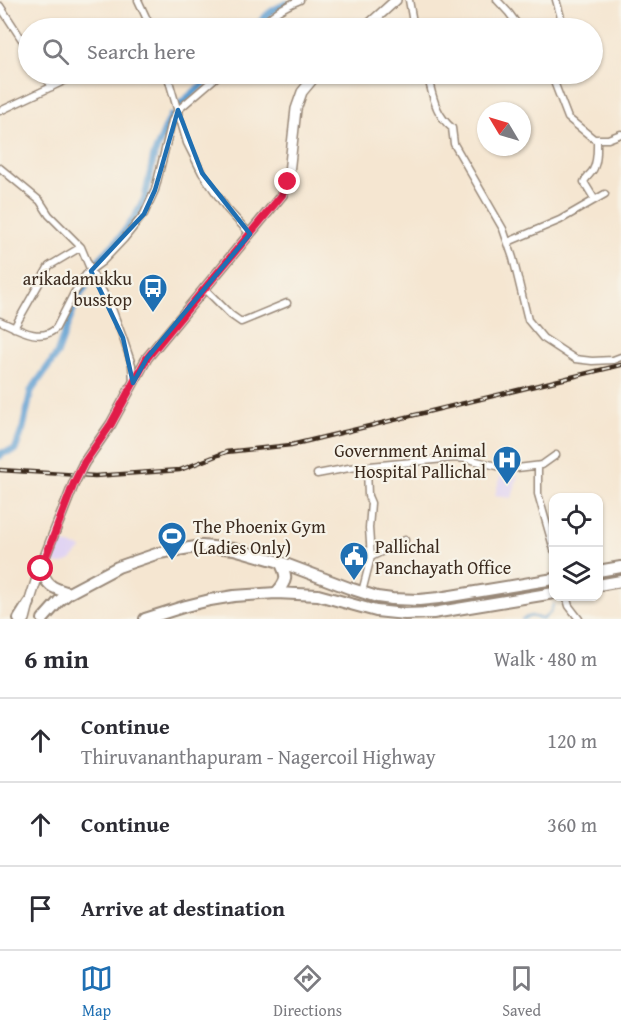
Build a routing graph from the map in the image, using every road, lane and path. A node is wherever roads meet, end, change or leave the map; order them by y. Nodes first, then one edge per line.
1 (138, 0) edge
2 (300, 0) edge
3 (396, 0) edge
4 (409, 0) edge
5 (497, 0) edge
6 (556, 0) edge
7 (0, 6) edge
8 (146, 18) edge
9 (268, 18) edge
10 (376, 18) edge
11 (412, 18) edge
12 (513, 18) edge
13 (561, 18) edge
14 (18, 34) edge
15 (50, 84) edge
16 (58, 84) edge
17 (169, 84) edge
18 (208, 84) edge
19 (309, 84) edge
20 (430, 84) edge
21 (555, 84) edge
22 (52, 87) junction
23 (178, 110) junction
24 (0, 111) edge
25 (621, 134) edge
26 (597, 139) junction
27 (0, 168) edge
28 (605, 194) dead end
29 (595, 200) junction
30 (250, 234) junction
31 (508, 242) junction
32 (81, 247) junction
33 (91, 271) junction
34 (204, 288) junction
35 (287, 303) dead end
36 (0, 321) edge
37 (14, 328) junction
38 (621, 357) edge
39 (133, 383) junction
40 (556, 455) dead end
41 (367, 466) junction
42 (538, 466) junction
43 (317, 474) dead end
44 (405, 540) dead end
45 (553, 547) edge
46 (370, 557) junction
47 (280, 562) junction
48 (621, 567) edge
49 (41, 569) junction
50 (603, 570) edge
51 (549, 580) edge
52 (621, 581) edge
53 (603, 584) edge
54 (362, 592) junction
55 (69, 593) junction
56 (276, 593) junction
57 (549, 594) edge
58 (567, 601) edge
59 (29, 603) junction
60 (417, 616) edge
61 (19, 619) edge
62 (26, 619) edge
63 (43, 619) edge
64 (146, 619) edge
65 (579, 619) edge

1 - 8 street
2 - 9 street
3 - 10 street
4 - 11 street
5 - 12 street
6 - 13 street
7 - 14 street
15 - 22 street
16 - 22 street
17 - 23 street
18 - 23 street
19 - 30 street
20 - 31 street
21 - 26 street
22 - 24 street
23 - 30 street
23 - 33 street
25 - 26 street
26 - 29 street
27 - 32 street
28 - 29 street
29 - 31 street
30 - 34 street
31 - 38 street
32 - 33 street
32 - 37 street
33 - 37 street
33 - 39 street
34 - 35 street
34 - 39 street
36 - 37 street
39 - 49 street, bridge
40 - 42 street
41 - 42 street
41 - 43 street
41 - 46 street
42 - 45 street
44 - 46 street
46 - 54 street
47 - 54 main road
47 - 55 main road
47 - 56 main road
48 - 50 main road
49 - 55 main road
49 - 59 street
51 - 54 main road
52 - 53 main road
55 - 63 main road
56 - 60 main road
56 - 64 main road
57 - 60 main road
58 - 65 street
59 - 61 main road
59 - 62 street

